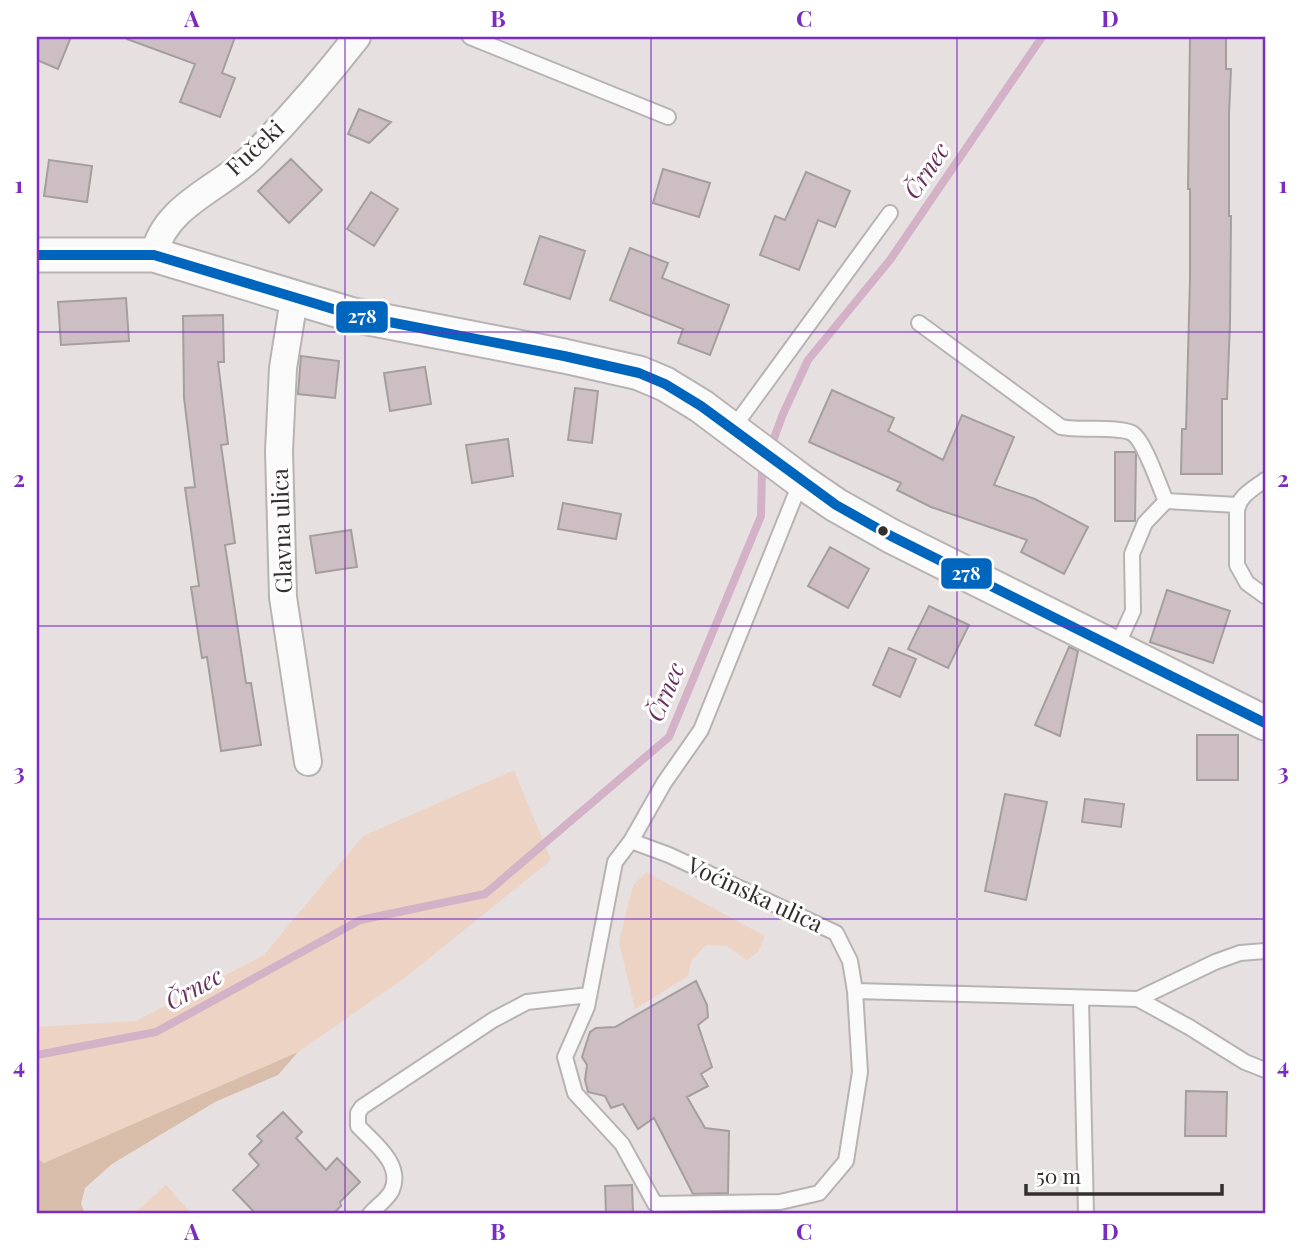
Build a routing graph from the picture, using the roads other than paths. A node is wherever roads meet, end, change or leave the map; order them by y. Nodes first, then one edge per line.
1 (357, 37) edge
2 (470, 37) edge
3 (668, 117) dead end
4 (890, 213) dead end
5 (37, 255) edge
6 (153, 255) junction
7 (294, 299) junction
8 (919, 324) dead end
9 (767, 455) junction
10 (1265, 480) edge
11 (1166, 501) junction
12 (1237, 505) junction
13 (1265, 596) edge
14 (1116, 650) junction
15 (1265, 723) edge
16 (308, 762) dead end
17 (631, 841) junction
18 (1265, 951) edge
19 (855, 991) junction
20 (589, 995) junction
21 (1081, 999) junction
22 (1138, 999) junction
23 (1265, 1070) edge
24 (369, 1214) edge
25 (1086, 1214) edge

1 - 6 street, Fučeki
2 - 3 lane
4 - 9 lane, Voćinska ulica
5 - 6 street
6 - 7 street
7 - 9 street
7 - 16 street, Glavna ulica
8 - 11 lane
9 - 14 street
9 - 17 lane, Voćinska ulica
10 - 12 lane
11 - 12 lane
11 - 14 lane
12 - 13 lane
14 - 15 street
17 - 19 lane, Voćinska ulica
17 - 20 lane, Voćinska ulica
18 - 22 lane
19 - 20 lane, Voćinska ulica
19 - 21 lane
20 - 24 lane
21 - 22 lane
21 - 25 lane
22 - 23 lane

